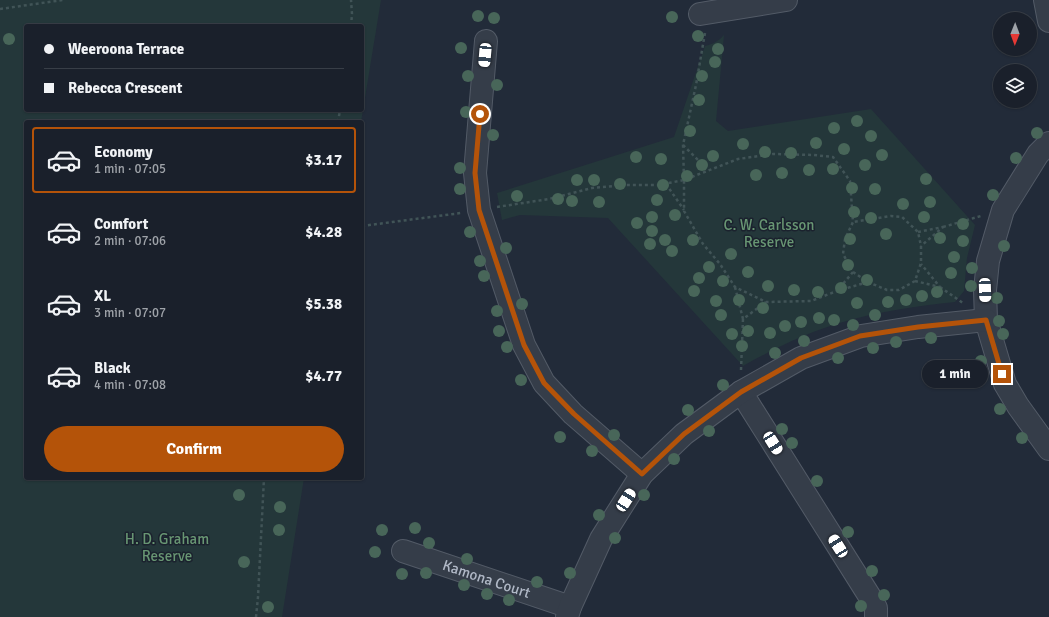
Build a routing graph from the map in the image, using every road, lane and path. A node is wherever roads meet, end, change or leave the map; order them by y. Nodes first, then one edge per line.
1 (62, 0) edge
2 (351, 0) edge
3 (786, 0) edge
4 (1045, 0) edge
5 (0, 9) edge
6 (705, 13) joint
7 (1049, 21) edge
8 (351, 24) edge
9 (486, 41) dead end
10 (1049, 143) edge
11 (683, 145) junction
12 (708, 170) junction
13 (684, 180) junction
14 (666, 184) junction
15 (479, 210) junction
16 (1003, 210) junction
17 (684, 211) junction
18 (853, 222) junction
19 (364, 226) edge
20 (943, 227) junction
21 (918, 232) junction
22 (922, 246) junction
23 (921, 263) junction
24 (852, 272) junction
25 (915, 281) junction
26 (868, 282) junction
27 (735, 288) junction
28 (837, 291) junction
29 (766, 302) junction
30 (742, 319) junction
31 (986, 320) junction
32 (741, 392) junction
33 (1049, 449) edge
34 (642, 474) junction
35 (264, 480) edge
36 (403, 551) dead end
37 (569, 612) edge
38 (256, 617) edge
39 (876, 617) edge

1 - 5 path
2 - 8 path
3 - 6 street
4 - 7 street
6 - 11 path
9 - 15 street
10 - 16 street
11 - 12 path
11 - 13 path
12 - 13 path
12 - 18 path
13 - 14 path
13 - 17 path
14 - 15 path
14 - 17 path
15 - 19 path
15 - 34 street
16 - 20 path
16 - 31 street
17 - 27 path
18 - 21 path
18 - 24 path
20 - 21 path
20 - 22 path
21 - 22 path
22 - 23 path
23 - 25 path
23 - 25 path
24 - 26 path
24 - 28 path
25 - 26 path
26 - 28 path
27 - 29 path
27 - 30 path
28 - 29 path
29 - 30 path
30 - 32 path
31 - 32 street
31 - 33 street
32 - 34 street
32 - 39 street
34 - 37 street
35 - 38 path
36 - 37 street, Kamona Court

